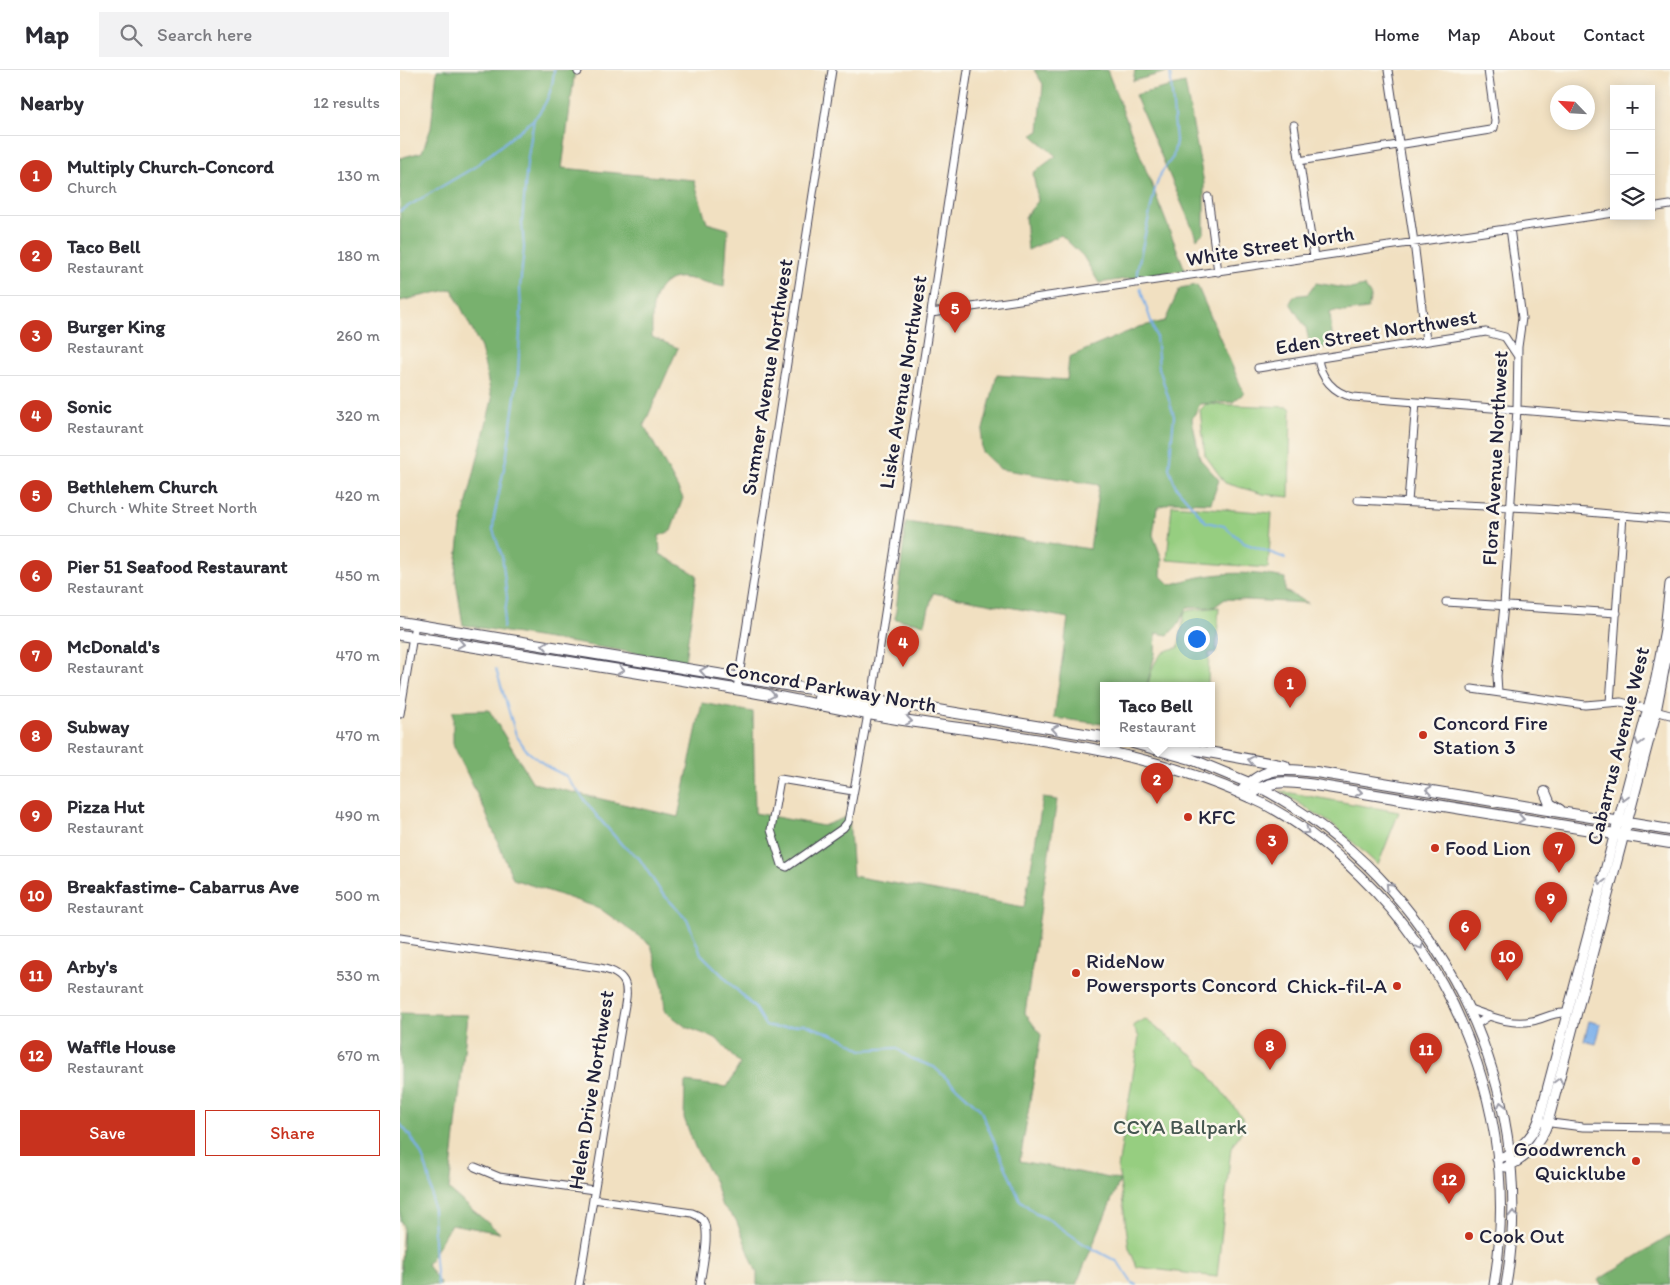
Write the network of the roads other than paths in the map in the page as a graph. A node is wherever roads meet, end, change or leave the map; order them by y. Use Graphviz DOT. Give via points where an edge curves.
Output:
graph roads {
  1 [pos="832,70"];
  2 [pos="968,70"];
  3 [pos="1388,70"];
  4 [pos="1488,70"];
  5 [pos="1294,125"];
  6 [pos="1400,144"];
  7 [pos="1299,161"];
  8 [pos="1208,198"];
  9 [pos="1670,205"];
  10 [pos="1655,207"];
  11 [pos="1610,214"];
  12 [pos="1510,228"];
  13 [pos="1414,242"];
  14 [pos="1314,257"];
  15 [pos="1218,272"];
  16 [pos="931,313"];
  17 [pos="1426,341"];
  18 [pos="1516,344"];
  19 [pos="1318,358"];
  20 [pos="1258,368"];
  21 [pos="1416,402"];
  22 [pos="1517,409"];
  23 [pos="1670,422"];
  24 [pos="1358,500"];
  25 [pos="1408,502"];
  26 [pos="1510,507"];
  27 [pos="1623,515"];
  28 [pos="1670,519"];
  29 [pos="1670,586"];
  30 [pos="1446,602"];
  31 [pos="1504,605"];
  32 [pos="1617,612"];
  33 [pos="400,622"];
  34 [pos="415,624"];
  35 [pos="400,635"];
  36 [pos="412,637"];
  37 [pos="1670,639"];
  38 [pos="739,677"];
  39 [pos="737,689"];
  40 [pos="1472,689"];
  41 [pos="1498,692"];
  42 [pos="872,698"];
  43 [pos="806,701"];
  44 [pos="1610,703"];
  45 [pos="1652,710"];
  46 [pos="400,714"];
  47 [pos="868,714"];
  48 [pos="969,714"];
  49 [pos="1670,715"];
  50 [pos="1030,724"];
  51 [pos="1100,736"];
  52 [pos="1028,738"];
  53 [pos="1148,747"];
  54 [pos="1181,747"];
  55 [pos="1316,772"];
  56 [pos="1249,782"];
  57 [pos="1411,787"];
  58 [pos="1259,788"];
  59 [pos="853,791"];
  60 [pos="1245,795"];
  61 [pos="1409,800"];
  62 [pos="1527,806"];
  63 [pos="1570,814"];
  64 [pos="1622,822"];
  65 [pos="1670,830"];
  66 [pos="1618,835"];
  67 [pos="1670,843"];
  68 [pos="1589,928"];
  69 [pos="400,938"];
  70 [pos="1579,1005"];
  71 [pos="1470,1009"];
  72 [pos="1566,1013"];
  73 [pos="1489,1016"];
  74 [pos="1477,1024"];
  75 [pos="1564,1063"];
  76 [pos="1543,1121"];
  77 [pos="1670,1128"];
  78 [pos="1509,1154"];
  79 [pos="1497,1159"];
  80 [pos="1510,1165"];
  81 [pos="475,1167"];
  82 [pos="1498,1168"];
  83 [pos="594,1190"];
  84 [pos="593,1199"];
  85 [pos="579,1285"];
  86 [pos="700,1285"];
  87 [pos="1494,1285"];
  88 [pos="1506,1285"];
  1 -- 38 [label="street, Sumner Avenue Northwest"];
  2 -- 16 [label="street, Liske Avenue Northwest"];
  3 -- 6 [label="street"];
  4 -- 6 [label="street" via="1494,128"];
  5 -- 7 [label="street"];
  6 -- 7 [label="street"];
  6 -- 13 [label="street"];
  7 -- 14 [label="street"];
  8 -- 15 [label="street"];
  9 -- 10 [label="street"];
  11 -- 12 [label="street, White Street North"];
  12 -- 13 [label="street, White Street North"];
  12 -- 18 [label="street, Flora Avenue Northwest" via="1522,318"];
  13 -- 14 [label="street, White Street North"];
  13 -- 17 [label="street"];
  14 -- 15 [label="street, White Street North"];
  15 -- 16 [label="street, White Street North"];
  16 -- 42 [label="street, Liske Avenue Northwest"];
  17 -- 18 [label="street, Eden Street Northwest" via="1486,332"];
  17 -- 19 [label="street, Eden Street Northwest"];
  18 -- 22 [label="street, Flora Avenue Northwest"];
  19 -- 20 [label="street, Eden Street Northwest"];
  19 -- 21 [label="street" via="1323,376 1344,395"];
  21 -- 22 [label="street"];
  21 -- 25 [label="street"];
  22 -- 23 [label="street"];
  22 -- 26 [label="street, Flora Avenue Northwest"];
  24 -- 25 [label="street"];
  25 -- 26 [label="street"];
  26 -- 27 [label="street"];
  26 -- 31 [label="street, Flora Avenue Northwest"];
  27 -- 28 [label="street"];
  27 -- 32 [label="street"];
  29 -- 45 [label="main road, Cabarrus Avenue West"];
  30 -- 31 [label="street"];
  31 -- 32 [label="street"];
  31 -- 41 [label="street, Flora Avenue Northwest"];
  32 -- 44 [label="street"];
  33 -- 34 [label="highway, Concord Parkway North"];
  34 -- 36 [label="street"];
  38 -- 34 [label="highway, Concord Parkway North, one-way"];
  35 -- 36 [label="highway, Concord Parkway North"];
  36 -- 39 [label="highway, Concord Parkway North, one-way"];
  36 -- 46 [label="street"];
  37 -- 45 [label="main road, Cabarrus Avenue West"];
  38 -- 39 [label="street, Sumner Avenue Northwest"];
  38 -- 42 [label="highway, Concord Parkway North"];
  39 -- 43 [label="highway, Concord Parkway North, one-way"];
  40 -- 41 [label="street"];
  41 -- 44 [label="street" via="1585,705"];
  42 -- 43 [label="highway" via="866,704 820,698"];
  42 -- 48 [label="highway, Concord Parkway North"];
  43 -- 47 [label="highway, Concord Parkway North"];
  44 -- 45 [label="street" via="1621,702"];
  45 -- 49 [label="street"];
  45 -- 64 [label="main road, Cabarrus Avenue West"];
  47 -- 48 [label="highway" via="873,709 884,709"];
  47 -- 52 [label="highway, Concord Parkway North, one-way"];
  47 -- 59 [label="street"];
  48 -- 50 [label="highway, Concord Parkway North"];
  51 -- 50 [label="highway, Concord Parkway North, one-way"];
  50 -- 52 [label="highway"];
  52 -- 60 [label="highway, Concord Parkway North" via="1152,761"];
  53 -- 56 [label="highway" via="1191,759"];
  55 -- 54 [label="highway, one-way"];
  55 -- 56 [label="highway" via="1282,769 1257,776"];
  55 -- 57 [label="highway"];
  56 -- 58 [label="highway"];
  56 -- 60 [label="highway"];
  57 -- 61 [label="highway"];
  62 -- 57 [label="highway, one-way"];
  58 -- 60 [label="highway"];
  58 -- 61 [label="highway, one-way" via="1267,784 1296,783"];
  71 -- 58 [label="main road, one-way" via="1423,928 1375,871 1310,818"];
  59 -- 59 [label="street" via="780,779 771,830 782,865 787,867 843,828 848,822"];
  60 -- 79 [label="main road, one-way" via="1291,821 1343,859 1406,926 1434,968 1465,1030 1486,1089"];
  61 -- 66 [label="highway, one-way"];
  62 -- 63 [label="highway"];
  62 -- 63 [label="highway" via="1538,803 1545,792 1555,808"];
  63 -- 64 [label="highway"];
  64 -- 65 [label="highway"];
  64 -- 66 [label="main road, Cabarrus Avenue West"];
  66 -- 67 [label="highway"];
  66 -- 68 [label="main road, Cabarrus Avenue West, one-way"];
  66 -- 70 [label="main road, Cabarrus Avenue West"];
  68 -- 70 [label="main road" via="1592,933 1576,996"];
  68 -- 72 [label="main road, Cabarrus Avenue West"];
  69 -- 83 [label="street, Helen Drive Northwest" via="600,968 621,976 626,988"];
  70 -- 75 [label="main road, Cabarrus Avenue West"];
  71 -- 73 [label="street"];
  71 -- 74 [label="main road"];
  72 -- 73 [label="street" via="1552,1013 1521,1023"];
  72 -- 75 [label="main road" via="1570,1017 1561,1056"];
  72 -- 76 [label="main road, Cabarrus Avenue West"];
  73 -- 74 [label="street"];
  78 -- 74 [label="main road, one-way" via="1492,1065"];
  76 -- 75 [label="main road, Cabarrus Avenue West, one-way"];
  76 -- 77 [label="street" via="1612,1128"];
  76 -- 78 [label="main road, Cabarrus Avenue West" via="1526,1141"];
  76 -- 80 [label="main road, Cabarrus Avenue West" via="1534,1148"];
  78 -- 79 [label="main road, Cabarrus Avenue West"];
  78 -- 80 [label="main road"];
  79 -- 82 [label="main road"];
  80 -- 82 [label="main road, Cabarrus Avenue West"];
  88 -- 80 [label="main road, one-way" via="1513,1225"];
  81 -- 83 [label="street" via="499,1177"];
  82 -- 87 [label="main road" via="1499,1239"];
  83 -- 84 [label="street, Helen Drive Northwest"];
  84 -- 85 [label="street, Helen Drive Northwest"];
  84 -- 86 [label="street" via="701,1217 705,1235"];
}
